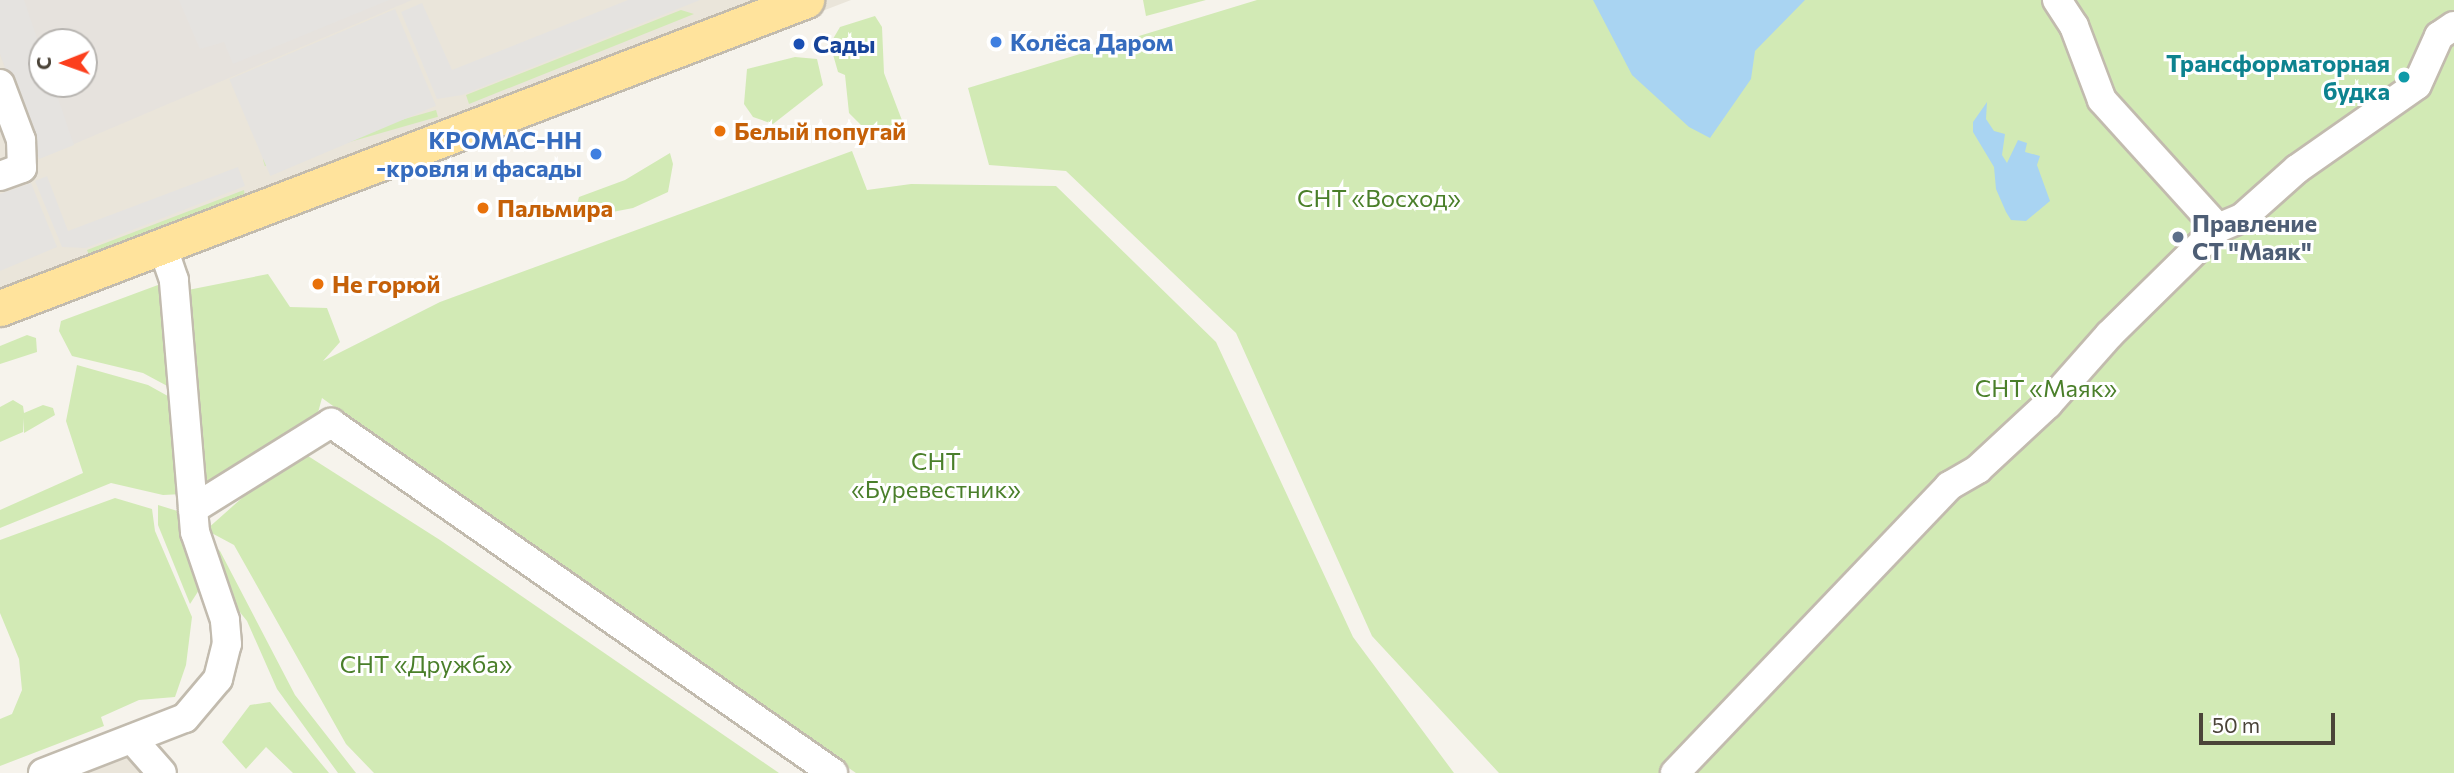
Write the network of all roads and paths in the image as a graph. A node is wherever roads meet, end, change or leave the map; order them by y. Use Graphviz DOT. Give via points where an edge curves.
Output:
graph roads {
  1 [pos="806,0"];
  2 [pos="2057,0"];
  3 [pos="2454,26"];
  4 [pos="0,84"];
  5 [pos="0,176"];
  6 [pos="2218,228"];
  7 [pos="163,248"];
  8 [pos="0,308"];
  9 [pos="193,509"];
  10 [pos="132,739"];
  11 [pos="43,773"];
  12 [pos="162,773"];
  13 [pos="833,773"];
  14 [pos="1675,773"];
  1 -- 7 [label="main road"];
  2 -- 6 [label="street" via="2074,26 2102,100"];
  3 -- 6 [label="street" via="2439,36 2417,85 2297,169 2242,218"];
  4 -- 5 [label="street" via="21,140 22,168"];
  6 -- 14 [label="street" via="2109,335 2048,404 1978,469 1941,494"];
  7 -- 8 [label="main road"];
  7 -- 9 [label="street" via="174,279"];
  9 -- 10 [label="street" via="195,532 225,620 227,644 218,679 185,718"];
  9 -- 13 [label="street" via="331,423"];
  10 -- 11 [label="street"];
  10 -- 12 [label="street"];
}
